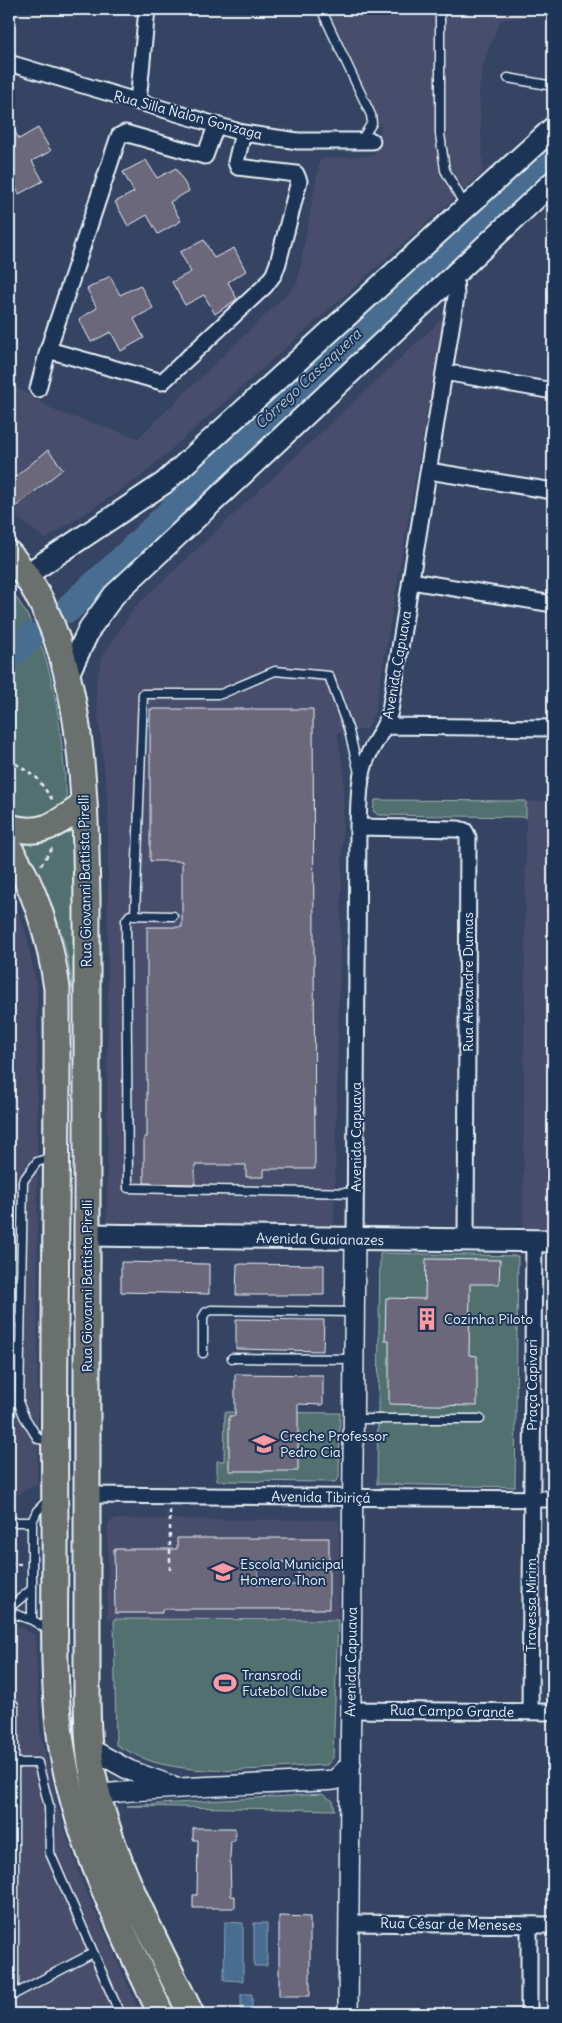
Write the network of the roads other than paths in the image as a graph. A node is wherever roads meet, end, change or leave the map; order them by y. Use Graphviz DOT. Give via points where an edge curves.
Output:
graph roads {
  1 [pos="147,9"];
  2 [pos="321,9"];
  3 [pos="440,9"];
  4 [pos="9,63"];
  5 [pos="508,78"];
  6 [pos="553,86"];
  7 [pos="138,102"];
  8 [pos="216,126"];
  9 [pos="553,128"];
  10 [pos="243,133"];
  11 [pos="372,141"];
  12 [pos="553,182"];
  13 [pos="467,208"];
  14 [pos="455,272"];
  15 [pos="48,350"];
  16 [pos="444,372"];
  17 [pos="38,389"];
  18 [pos="553,391"];
  19 [pos="429,471"];
  20 [pos="553,491"];
  21 [pos="9,554"];
  22 [pos="26,575"];
  23 [pos="411,581"];
  24 [pos="553,604"];
  25 [pos="67,676"];
  26 [pos="387,726"];
  27 [pos="553,728"];
  28 [pos="361,780"];
  29 [pos="84,805"];
  30 [pos="9,827"];
  31 [pos="358,827"];
  32 [pos="9,848"];
  33 [pos="135,916"];
  34 [pos="173,916"];
  35 [pos="56,1156"];
  36 [pos="356,1193"];
  37 [pos="86,1235"];
  38 [pos="355,1240"];
  39 [pos="466,1240"];
  40 [pos="543,1241"];
  41 [pos="354,1312"];
  42 [pos="203,1353"];
  43 [pos="232,1358"];
  44 [pos="354,1359"];
  45 [pos="354,1419"];
  46 [pos="480,1419"];
  47 [pos="54,1442"];
  48 [pos="55,1494"];
  49 [pos="88,1495"];
  50 [pos="353,1497"];
  51 [pos="532,1499"];
  52 [pos="553,1499"];
  53 [pos="9,1522"];
  54 [pos="32,1522"];
  55 [pos="32,1589"];
  56 [pos="9,1608"];
  57 [pos="9,1612"];
  58 [pos="32,1620"];
  59 [pos="56,1634"];
  60 [pos="9,1700"];
  61 [pos="351,1710"];
  62 [pos="530,1712"];
  63 [pos="553,1712"];
  64 [pos="90,1748"];
  65 [pos="14,1763"];
  66 [pos="351,1764"];
  67 [pos="335,1780"];
  68 [pos="176,1787"];
  69 [pos="99,1794"];
  70 [pos="350,1797"];
  71 [pos="76,1812"];
  72 [pos="349,1923"];
  73 [pos="529,1925"];
  74 [pos="553,1925"];
  75 [pos="94,1953"];
  76 [pos="11,1996"];
  77 [pos="120,2014"];
  78 [pos="161,2014"];
  79 [pos="191,2014"];
  80 [pos="348,2014"];
  81 [pos="529,2014"];
  1 -- 7 [label="street"];
  2 -- 11 [label="lane" via="371,115 372,123 365,134"];
  3 -- 13 [label="lane" via="440,134 445,170"];
  4 -- 7 [label="street, Rua Silla Nalon Gonzaga"];
  5 -- 6 [label="lane"];
  7 -- 8 [label="street, Rua Silla Nalon Gonzaga"];
  8 -- 10 [label="street, Rua Silla Nalon Gonzaga"];
  8 -- 15 [label="street" via="205,156 125,133 119,136"];
  9 -- 13 [label="main road"];
  10 -- 11 [label="street, Rua Silla Nalon Gonzaga" via="298,141"];
  10 -- 15 [label="street" via="236,162 238,167 296,174 299,181 278,263 265,286 162,382"];
  12 -- 14 [label="main road"];
  13 -- 22 [label="main road" via="164,483"];
  14 -- 16 [label="street, Avenida Capuava" via="456,297"];
  14 -- 25 [label="main road" via="114,595 90,628"];
  15 -- 17 [label="street"];
  16 -- 18 [label="street"];
  16 -- 19 [label="street, Avenida Capuava"];
  19 -- 20 [label="street"];
  19 -- 23 [label="street, Avenida Capuava"];
  21 -- 22 [label="highway, Rua Giovanni Battista Pirelli"];
  22 -- 25 [label="highway, Rua Giovanni Battista Pirelli" via="53,628"];
  23 -- 24 [label="street"];
  23 -- 26 [label="street, Avenida Capuava"];
  25 -- 29 [label="highway, Rua Giovanni Battista Pirelli" via="79,747"];
  26 -- 27 [label="street"];
  26 -- 28 [label="street, Avenida Capuava" via="365,761"];
  28 -- 31 [label="street, Avenida Capuava"];
  28 -- 33 [label="lane" via="330,676 275,671 221,694 142,694"];
  29 -- 30 [label="highway" via="45,829 32,832"];
  29 -- 37 [label="highway, Rua Giovanni Battista Pirelli" via="87,900"];
  31 -- 36 [label="street, Avenida Capuava"];
  31 -- 39 [label="street, Rua Alexandre Dumas" via="458,829 465,831 468,837"];
  32 -- 35 [label="highway" via="38,904 57,988"];
  33 -- 34 [label="lane"];
  33 -- 36 [label="lane" via="126,920 128,1188"];
  35 -- 47 [label="highway"];
  35 -- 47 [label="lane" via="37,1162 24,1181 20,1404 38,1439"];
  36 -- 38 [label="street, Avenida Capuava"];
  37 -- 38 [label="main road, Avenida Guaianazes"];
  37 -- 49 [label="highway, Rua Giovanni Battista Pirelli"];
  38 -- 39 [label="main road, Avenida Guaianazes"];
  38 -- 41 [label="street, Avenida Capuava"];
  39 -- 40 [label="main road, Avenida Guaianazes"];
  40 -- 51 [label="street, Praça Capivari"];
  41 -- 42 [label="lane" via="211,1310 204,1318"];
  41 -- 44 [label="street, Avenida Capuava"];
  43 -- 44 [label="lane"];
  44 -- 45 [label="street, Avenida Capuava"];
  45 -- 46 [label="lane"];
  45 -- 50 [label="street, Avenida Capuava"];
  47 -- 48 [label="highway"];
  48 -- 54 [label="lane" via="37,1511"];
  48 -- 59 [label="highway"];
  49 -- 50 [label="street, Avenida Tibiriçá"];
  49 -- 64 [label="highway, Rua Giovanni Battista Pirelli" via="87,1687"];
  50 -- 51 [label="street, Avenida Tibiriçá"];
  50 -- 61 [label="street, Avenida Capuava"];
  51 -- 52 [label="street, Avenida Tibiriçá"];
  51 -- 62 [label="street, Travessa Mirim"];
  53 -- 54 [label="lane"];
  54 -- 55 [label="lane"];
  55 -- 56 [label="lane"];
  55 -- 58 [label="lane"];
  57 -- 58 [label="lane"];
  58 -- 59 [label="lane"];
  59 -- 71 [label="highway" via="63,1758"];
  60 -- 65 [label="lane" via="14,1705"];
  61 -- 62 [label="street, Rua Campo Grande"];
  61 -- 66 [label="street, Avenida Capuava"];
  62 -- 63 [label="street, Rua Campo Grande"];
  64 -- 68 [label="street" via="129,1770"];
  64 -- 69 [label="highway, Rua Giovanni Battista Pirelli"];
  65 -- 75 [label="lane" via="38,1763 49,1806 50,1853"];
  65 -- 76 [label="lane"];
  66 -- 67 [label="street"];
  66 -- 70 [label="street, Avenida Capuava"];
  67 -- 68 [label="street"];
  67 -- 70 [label="street"];
  68 -- 69 [label="street"];
  69 -- 71 [label="highway"];
  69 -- 79 [label="highway, Rua Giovanni Battista Pirelli" via="123,1870"];
  70 -- 72 [label="street, Avenida Capuava"];
  71 -- 78 [label="highway" via="108,1900"];
  72 -- 73 [label="street, Rua César de Meneses"];
  72 -- 80 [label="street, Avenida Capuava"];
  73 -- 74 [label="street, Rua César de Meneses"];
  73 -- 81 [label="street"];
  75 -- 76 [label="lane"];
  75 -- 77 [label="lane"];
}
